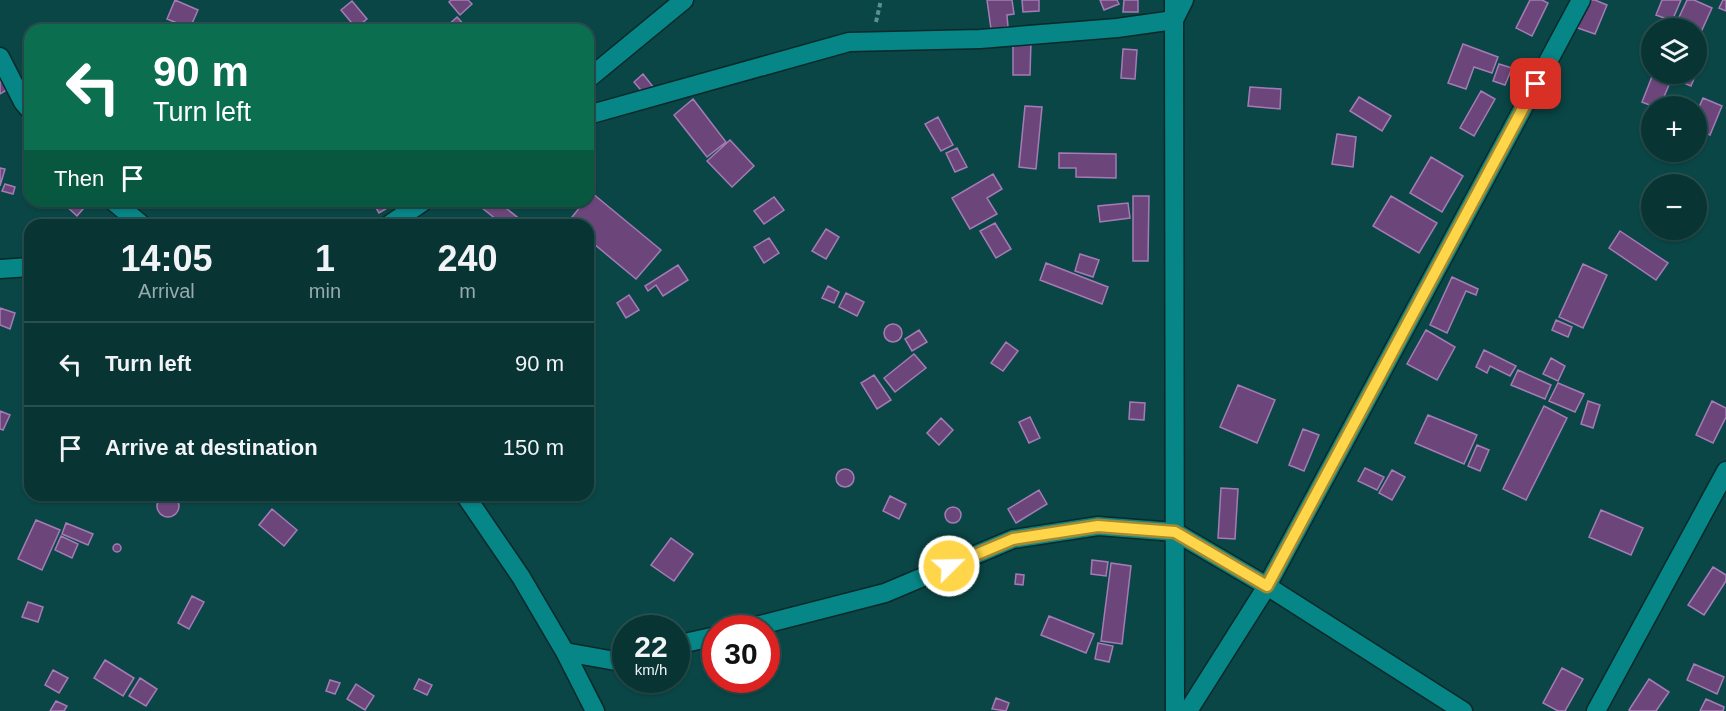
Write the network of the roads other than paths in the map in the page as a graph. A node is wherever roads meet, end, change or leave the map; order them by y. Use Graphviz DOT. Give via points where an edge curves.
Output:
graph roads {
  1 [pos="684,0"];
  2 [pos="1174,0"];
  3 [pos="1184,0"];
  4 [pos="1581,0"];
  5 [pos="1174,20"];
  6 [pos="0,57"];
  7 [pos="594,74"];
  8 [pos="24,103"];
  9 [pos="594,113"];
  10 [pos="120,207"];
  11 [pos="415,207"];
  12 [pos="135,219"];
  13 [pos="398,219"];
  14 [pos="24,267"];
  15 [pos="0,269"];
  16 [pos="1726,471"];
  17 [pos="469,501"];
  18 [pos="1175,532"];
  19 [pos="1267,586"];
  20 [pos="780,620"];
  21 [pos="565,652"];
  22 [pos="612,660"];
  23 [pos="595,711"];
  24 [pos="1175,711"];
  25 [pos="1188,711"];
  26 [pos="1463,711"];
  27 [pos="1596,711"];
  1 -- 7 [label="street"];
  2 -- 5 [label="street"];
  3 -- 5 [label="street"];
  4 -- 19 [label="street"];
  5 -- 9 [label="street" via="980,39 849,42"];
  5 -- 18 [label="street"];
  6 -- 8 [label="street"];
  10 -- 12 [label="street"];
  11 -- 13 [label="street"];
  14 -- 15 [label="street"];
  16 -- 27 [label="street"];
  17 -- 21 [label="street" via="521,577"];
  18 -- 19 [label="street"];
  18 -- 20 [label="street" via="1098,526 1013,539 885,593"];
  18 -- 24 [label="street"];
  19 -- 25 [label="street"];
  19 -- 26 [label="street"];
  21 -- 22 [label="street"];
  21 -- 23 [label="street"];
}
